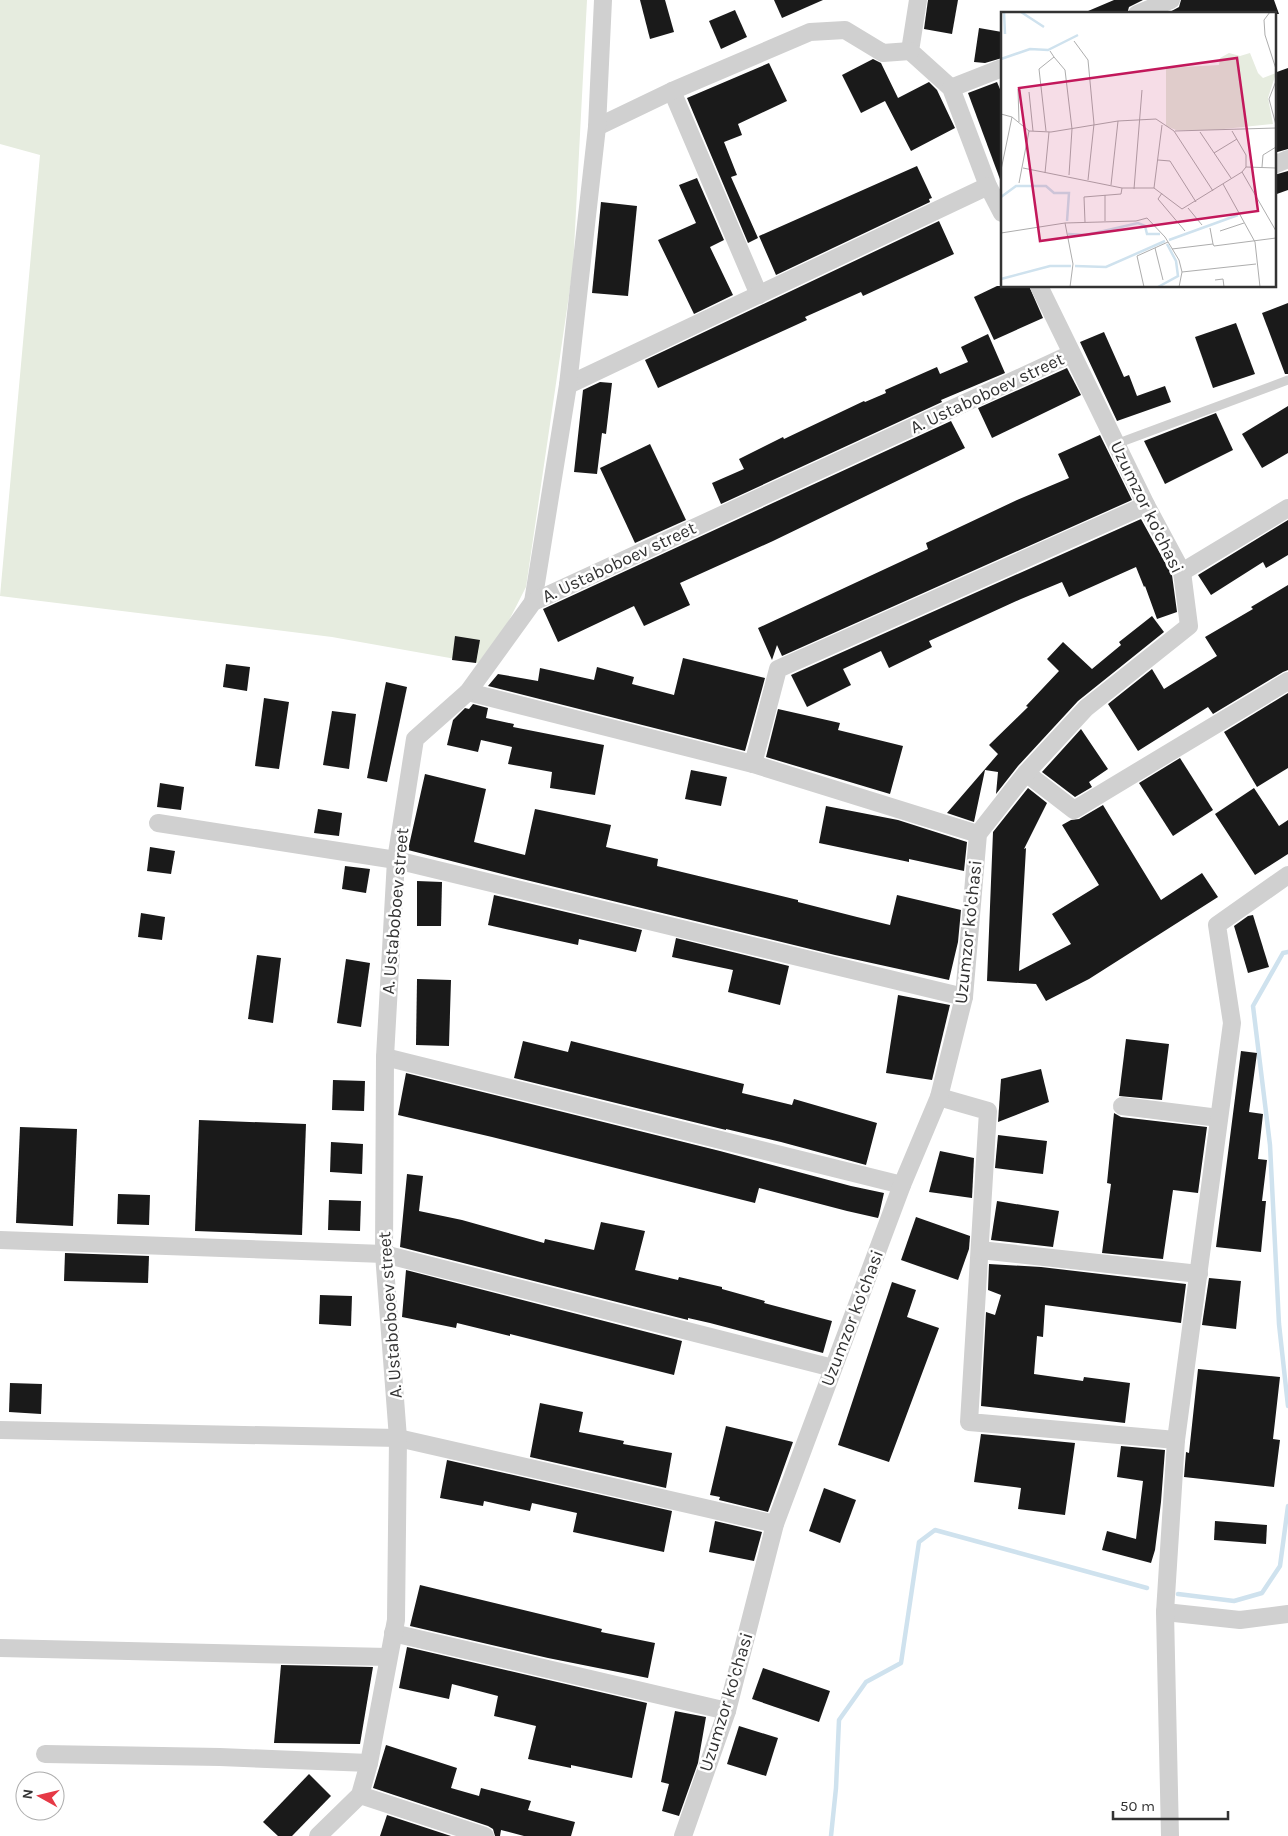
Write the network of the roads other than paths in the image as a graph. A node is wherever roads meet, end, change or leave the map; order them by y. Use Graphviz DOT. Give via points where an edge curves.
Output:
graph roads {
  1 [pos="603,0"];
  2 [pos="918,0"];
  3 [pos="1171,0"];
  4 [pos="1142,12"];
  5 [pos="910,51"];
  6 [pos="1001,68"];
  7 [pos="951,88"];
  8 [pos="672,91"];
  9 [pos="597,127"];
  10 [pos="1288,160"];
  11 [pos="1276,164"];
  12 [pos="988,186"];
  13 [pos="1001,211"];
  14 [pos="1040,288"];
  15 [pos="759,295"];
  16 [pos="1071,354"];
  17 [pos="1288,380"];
  18 [pos="568,385"];
  19 [pos="1116,444"];
  20 [pos="1146,505"];
  21 [pos="1288,508"];
  22 [pos="1182,572"];
  23 [pos="533,602"];
  24 [pos="1288,681"];
  25 [pos="468,692"];
  26 [pos="752,764"];
  27 [pos="1026,773"];
  28 [pos="158,823"];
  29 [pos="978,834"];
  30 [pos="396,860"];
  31 [pos="1288,875"];
  32 [pos="964,997"];
  33 [pos="385,1057"];
  34 [pos="939,1097"];
  35 [pos="1122,1106"];
  36 [pos="1220,1118"];
  37 [pos="902,1185"];
  38 [pos="0,1240"];
  39 [pos="980,1250"];
  40 [pos="384,1254"];
  41 [pos="1199,1274"];
  42 [pos="833,1368"];
  43 [pos="0,1430"];
  44 [pos="398,1438"];
  45 [pos="1176,1440"];
  46 [pos="775,1524"];
  47 [pos="1165,1612"];
  48 [pos="1288,1614"];
  49 [pos="393,1633"];
  50 [pos="0,1648"];
  51 [pos="388,1656"];
  52 [pos="727,1711"];
  53 [pos="45,1754"];
  54 [pos="369,1763"];
  55 [pos="360,1795"];
  56 [pos="318,1836"];
  57 [pos="485,1836"];
  58 [pos="683,1836"];
  59 [pos="1170,1836"];
  1 -- 9 [label="street"];
  2 -- 5 [label="street"];
  3 -- 4 [label="street"];
  5 -- 7 [label="street"];
  5 -- 8 [label="street" via="883,53 845,30 810,32"];
  6 -- 7 [label="street"];
  7 -- 12 [label="street"];
  8 -- 9 [label="street"];
  8 -- 15 [label="street"];
  9 -- 18 [label="street"];
  10 -- 11 [label="street"];
  12 -- 13 [label="street"];
  12 -- 15 [label="street"];
  14 -- 16 [label="street, Uzumzor ko'chasi"];
  15 -- 18 [label="street"];
  16 -- 19 [label="street, Uzumzor ko'chasi"];
  16 -- 23 [label="street, A. Ustaboboev street"];
  17 -- 19 [label="lane"];
  18 -- 23 [label="street"];
  19 -- 20 [label="street, Uzumzor ko'chasi"];
  20 -- 22 [label="street, Uzumzor ko'chasi"];
  20 -- 26 [label="street" via="778,669"];
  21 -- 22 [label="street"];
  22 -- 27 [label="street, Uzumzor ko'chasi" via="1189,626 1086,708"];
  23 -- 25 [label="street, A. Ustaboboev street"];
  24 -- 27 [label="street" via="1074,810"];
  25 -- 26 [label="street"];
  25 -- 30 [label="street, A. Ustaboboev street" via="414,739"];
  26 -- 29 [label="street"];
  27 -- 29 [label="street, Uzumzor ko'chasi"];
  28 -- 30 [label="street"];
  29 -- 32 [label="street, Uzumzor ko'chasi"];
  30 -- 32 [label="street"];
  30 -- 33 [label="street, A. Ustaboboev street"];
  31 -- 36 [label="street" via="1217,925 1232,1022"];
  32 -- 34 [label="street, Uzumzor ko'chasi"];
  33 -- 37 [label="street"];
  33 -- 40 [label="street, A. Ustaboboev street"];
  34 -- 37 [label="street, Uzumzor ko'chasi"];
  34 -- 39 [label="street" via="988,1111"];
  35 -- 36 [label="street"];
  36 -- 41 [label="street"];
  37 -- 42 [label="street, Uzumzor ko'chasi"];
  38 -- 40 [label="street"];
  39 -- 41 [label="street"];
  39 -- 45 [label="street" via="969,1422"];
  40 -- 42 [label="street"];
  40 -- 44 [label="street, A. Ustaboboev street"];
  41 -- 45 [label="street"];
  42 -- 46 [label="street, Uzumzor ko'chasi"];
  43 -- 44 [label="street"];
  44 -- 46 [label="street"];
  44 -- 49 [label="street, A. Ustaboboev street" via="396,1620"];
  45 -- 47 [label="street"];
  46 -- 52 [label="street, Uzumzor ko'chasi"];
  47 -- 48 [label="street" via="1240,1620"];
  47 -- 59 [label="street"];
  49 -- 51 [label="street, A. Ustaboboev street"];
  49 -- 52 [label="street"];
  50 -- 51 [label="street"];
  51 -- 54 [label="street, A. Ustaboboev street"];
  52 -- 58 [label="street, Uzumzor ko'chasi"];
  53 -- 54 [label="street"];
  54 -- 55 [label="street, A. Ustaboboev street"];
  55 -- 56 [label="street, A. Ustaboboev street"];
  55 -- 57 [label="street"];
}
